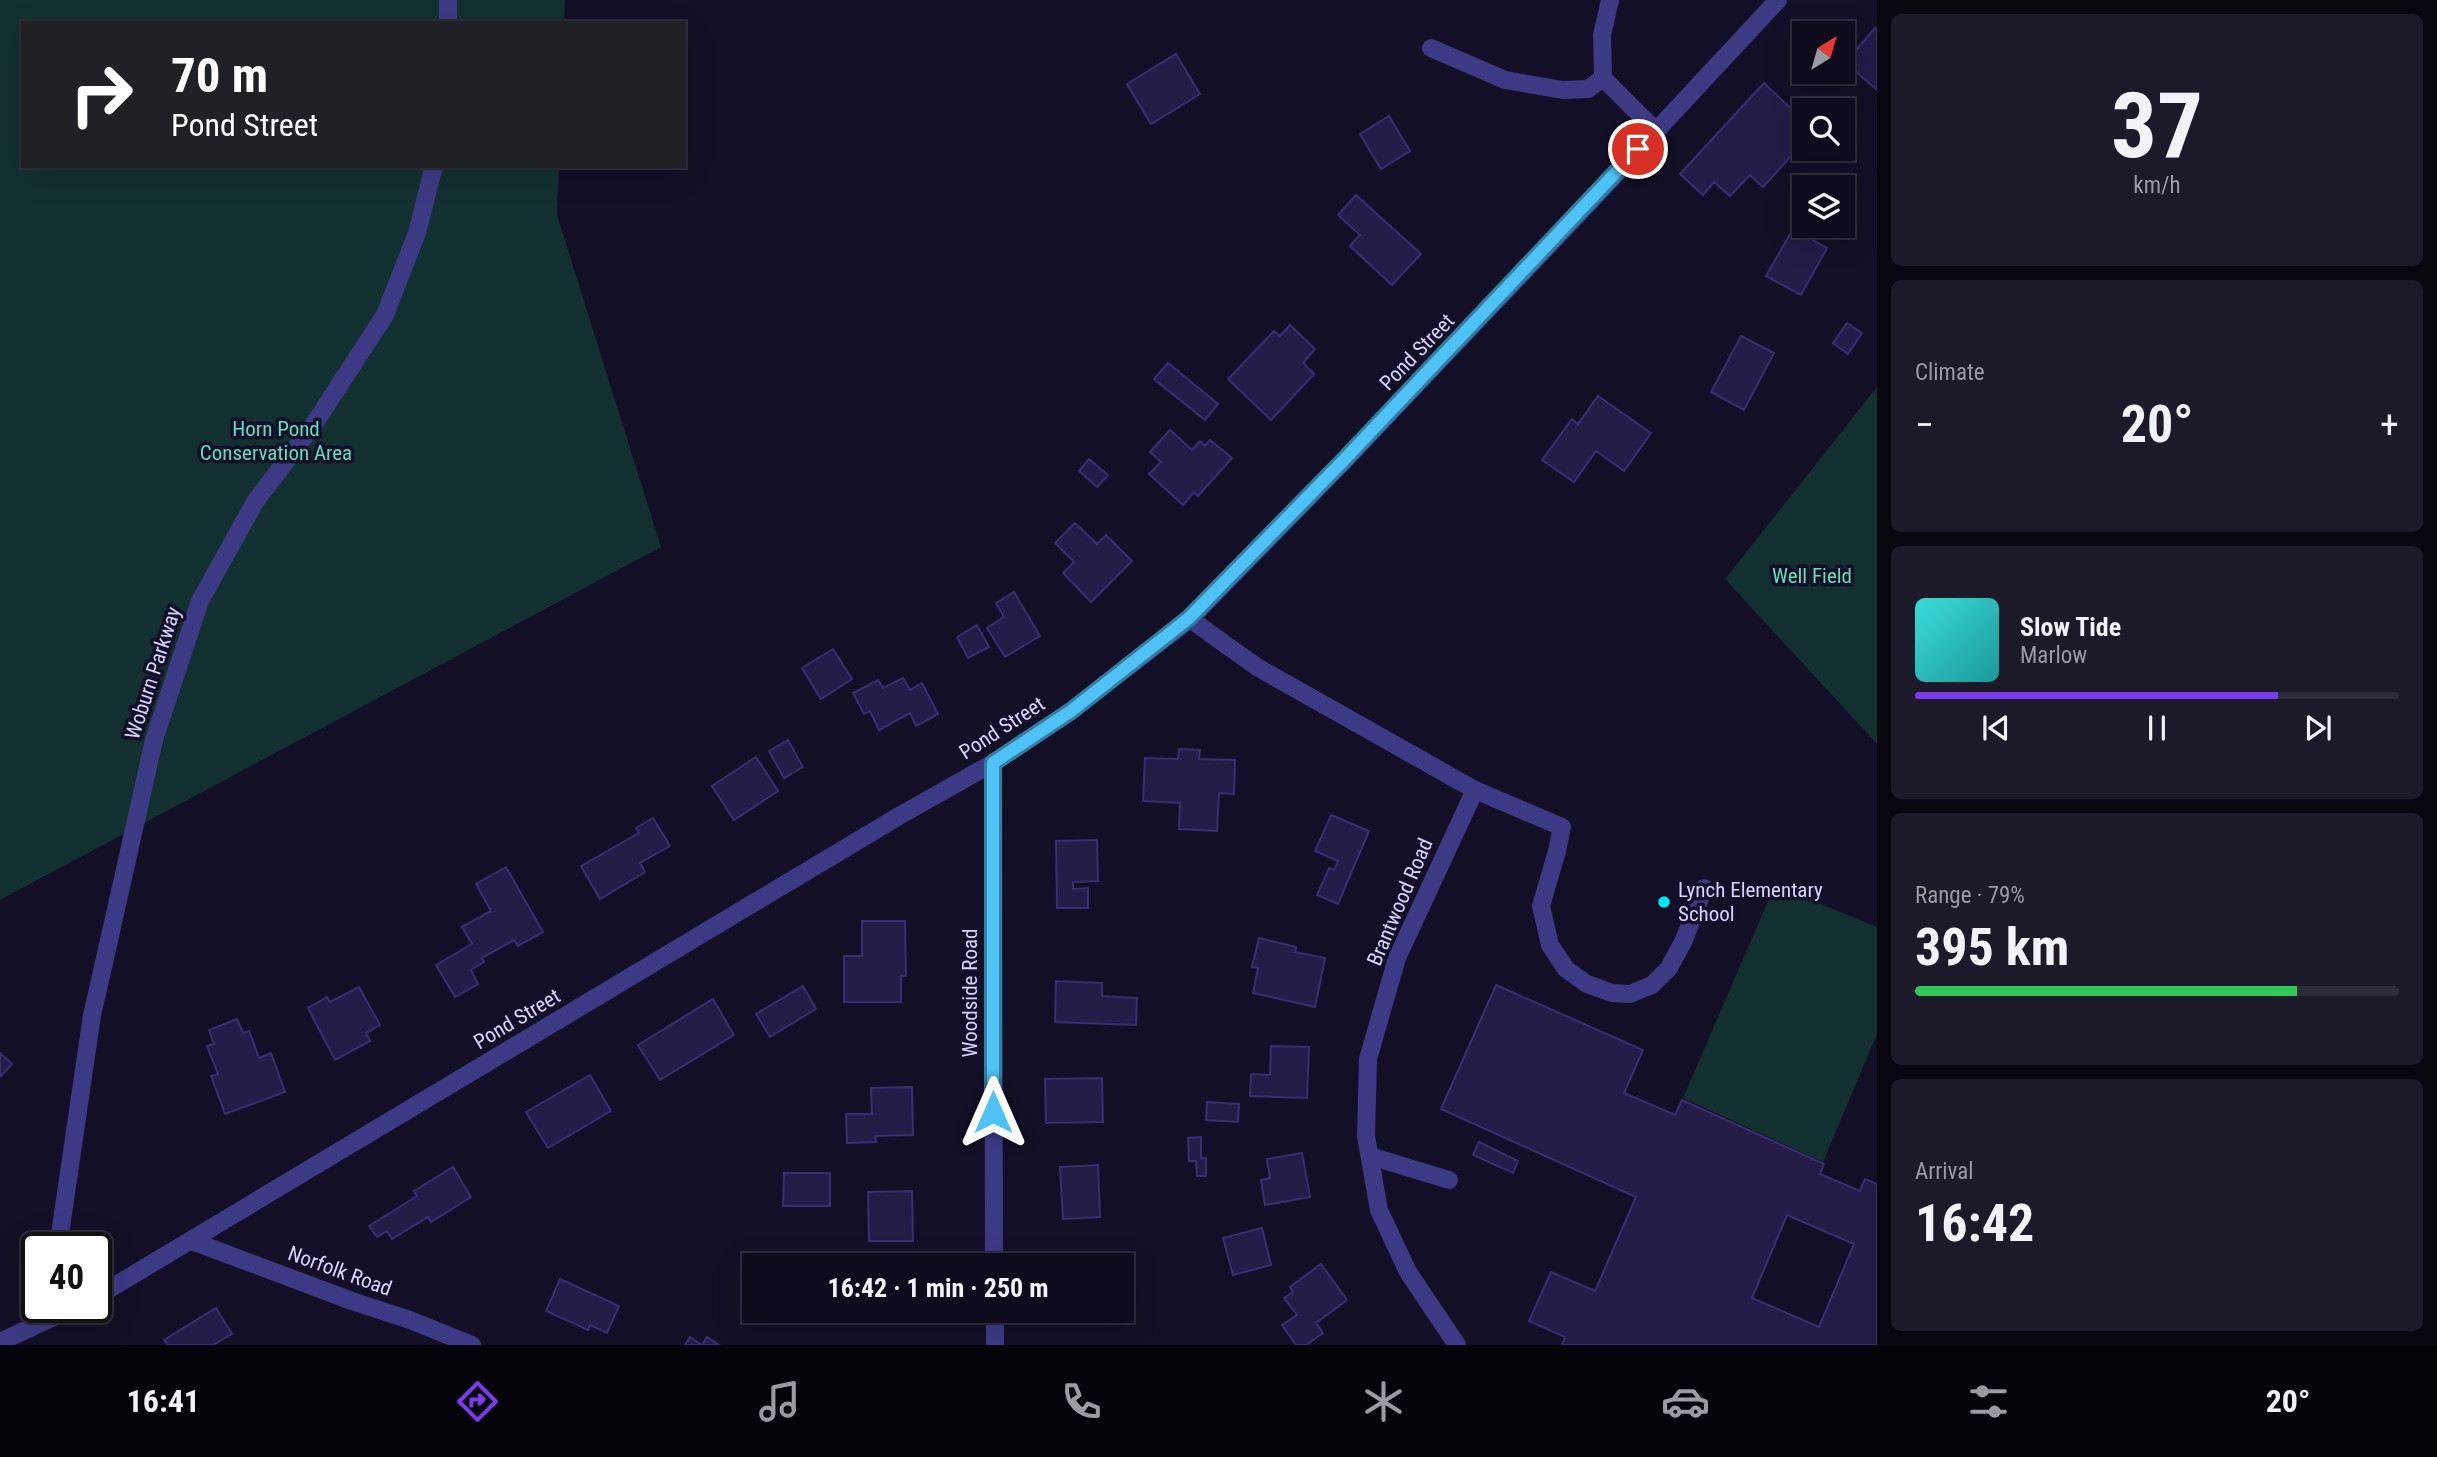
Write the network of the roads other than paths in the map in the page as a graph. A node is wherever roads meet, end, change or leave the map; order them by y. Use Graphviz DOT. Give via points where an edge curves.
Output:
graph roads {
  1 [pos="448,0"];
  2 [pos="1610,0"];
  3 [pos="1777,0"];
  4 [pos="448,21"];
  5 [pos="1431,48"];
  6 [pos="1603,78"];
  7 [pos="1655,130"];
  8 [pos="433,168"];
  9 [pos="1189,618"];
  10 [pos="993,763"];
  11 [pos="1475,790"];
  12 [pos="1704,888"];
  13 [pos="1370,1156"];
  14 [pos="1449,1180"];
  15 [pos="60,1232"];
  16 [pos="192,1241"];
  17 [pos="995,1253"];
  18 [pos="112,1288"];
  19 [pos="43,1323"];
  20 [pos="995,1323"];
  21 [pos="5,1342"];
  22 [pos="471,1345"];
  23 [pos="995,1345"];
  24 [pos="1457,1345"];
  1 -- 4 [label="street"];
  2 -- 6 [label="street" via="1602,35"];
  3 -- 7 [label="street, Pond Street"];
  5 -- 6 [label="street" via="1506,80 1540,86 1588,89"];
  6 -- 7 [label="street"];
  7 -- 9 [label="street, Pond Street"];
  8 -- 15 [label="street, Woburn Parkway" via="417,233 384,315 314,425 255,502 200,601 154,740 92,1015"];
  9 -- 10 [label="street, Pond Street" via="1071,711"];
  9 -- 11 [label="street" via="1257,667"];
  10 -- 16 [label="street, Pond Street"];
  10 -- 17 [label="street, Woodside Road"];
  11 -- 12 [label="street" via="1562,827 1541,906 1550,945 1566,969 1587,984 1630,994 1652,985 1669,968"];
  11 -- 13 [label="street, Brantwood Road" via="1397,958 1368,1059 1366,1136"];
  13 -- 14 [label="street"];
  13 -- 24 [label="street, Brantwood Road" via="1379,1210 1408,1272"];
  16 -- 18 [label="street, Pond Street"];
  16 -- 22 [label="street, Norfolk Road"];
  19 -- 21 [label="street"];
  20 -- 23 [label="street"];
}
